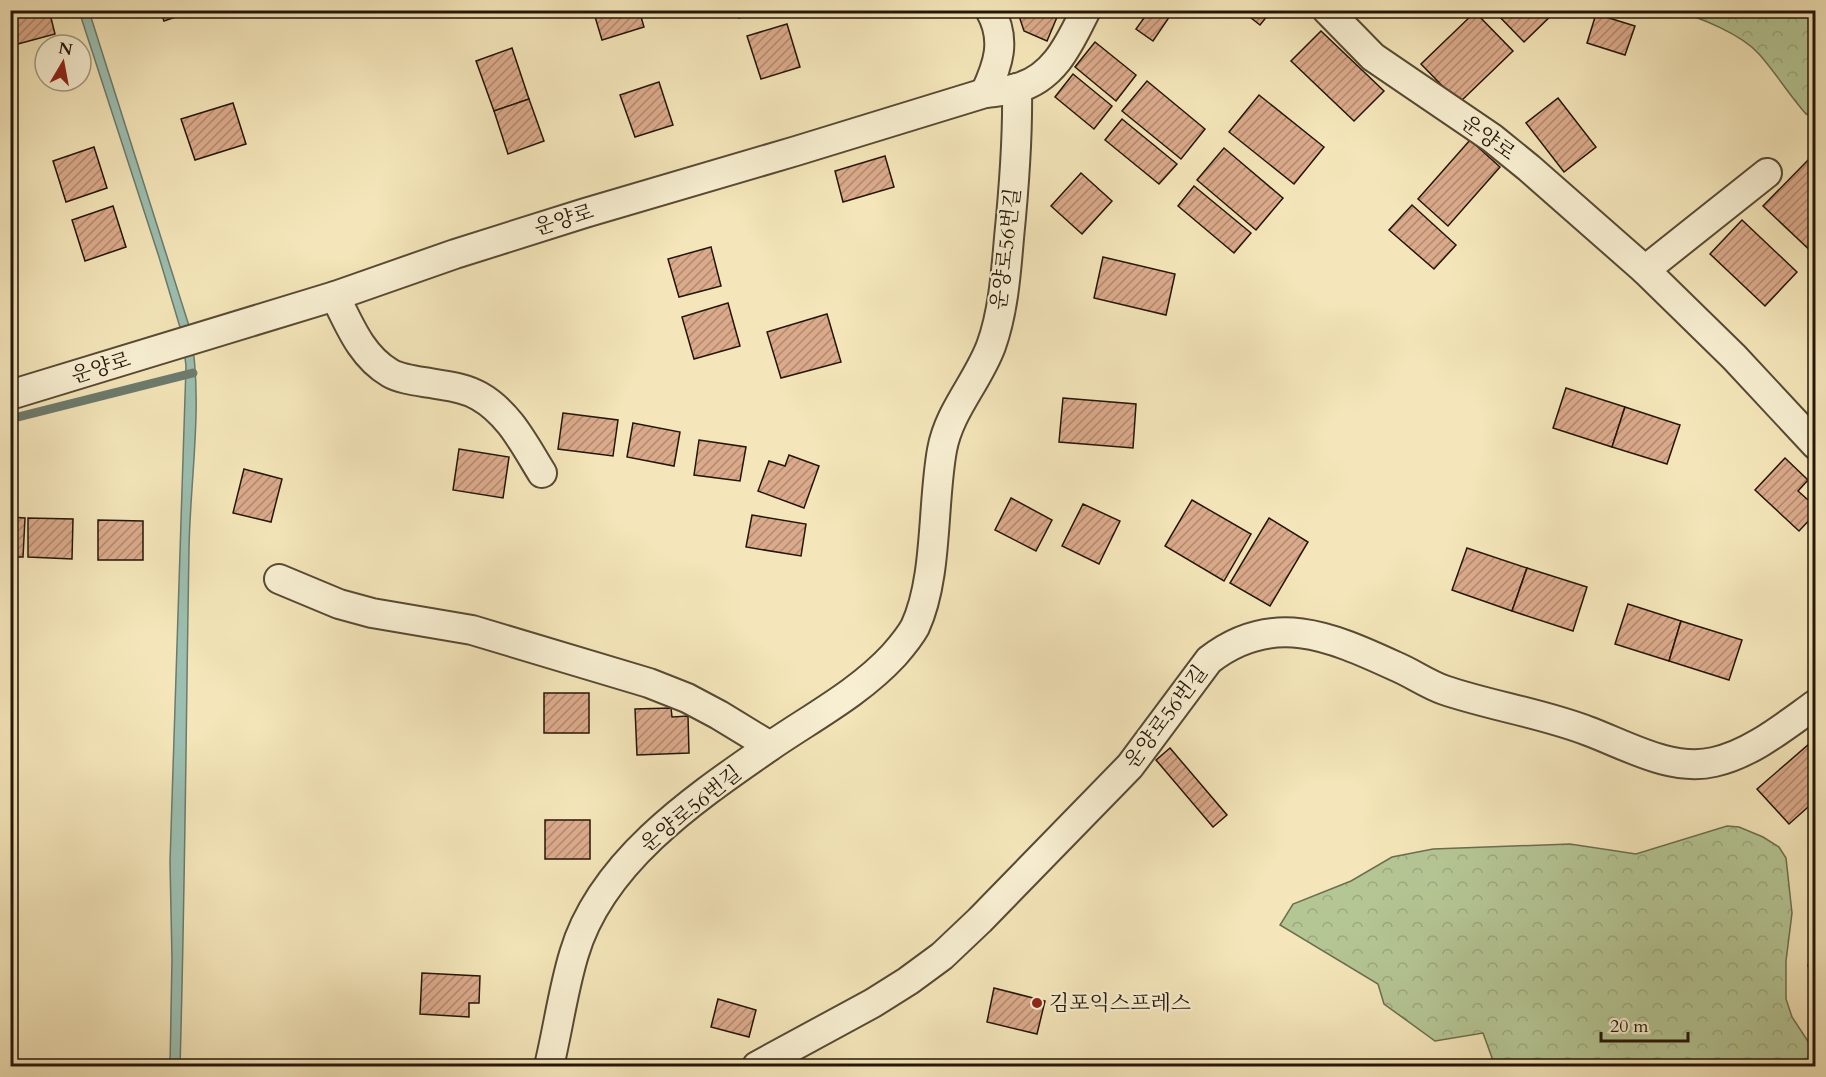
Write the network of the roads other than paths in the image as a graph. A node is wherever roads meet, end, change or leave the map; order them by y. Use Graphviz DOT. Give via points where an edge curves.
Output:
graph roads {
  1 [pos="990,10"];
  2 [pos="1086,10"];
  3 [pos="1328,10"];
  4 [pos="1017,88"];
  5 [pos="985,93"];
  6 [pos="1767,173"];
  7 [pos="1645,270"];
  8 [pos="335,296"];
  9 [pos="10,395"];
  10 [pos="1815,445"];
  11 [pos="542,473"];
  12 [pos="279,579"];
  13 [pos="1815,704"];
  14 [pos="770,746"];
  15 [pos="549,1066"];
  16 [pos="757,1066"];
  1 -- 5 [label="street" via="1000,41 997,66"];
  2 -- 4 [label="street, 운양로" via="1052,68 1036,81"];
  3 -- 7 [label="street, 운양로" via="1373,57 1492,138"];
  4 -- 5 [label="street, 운양로"];
  4 -- 14 [label="street, 운양로56번길" via="1018,142 1000,312 992,345 979,374 948,424 922,608 913,630 863,683"];
  5 -- 8 [label="street, 운양로" via="585,213"];
  6 -- 7 [label="street"];
  7 -- 10 [label="street, 운양로" via="1734,357"];
  8 -- 9 [label="street, 운양로"];
  8 -- 11 [label="street" via="360,346 376,363 392,374 458,387 478,395 513,426"];
  12 -- 14 [label="street" via="372,614 472,630 649,683 687,698"];
  13 -- 16 [label="street, 운양로56번길" via="1747,749 1712,762 1693,764 1652,755 1586,730 1438,688 1396,666 1314,636 1266,633 1243,640 1209,660 1130,766 942,956 873,1003"];
  14 -- 15 [label="street, 운양로56번길" via="685,808 635,854 607,887 574,951"];
}
